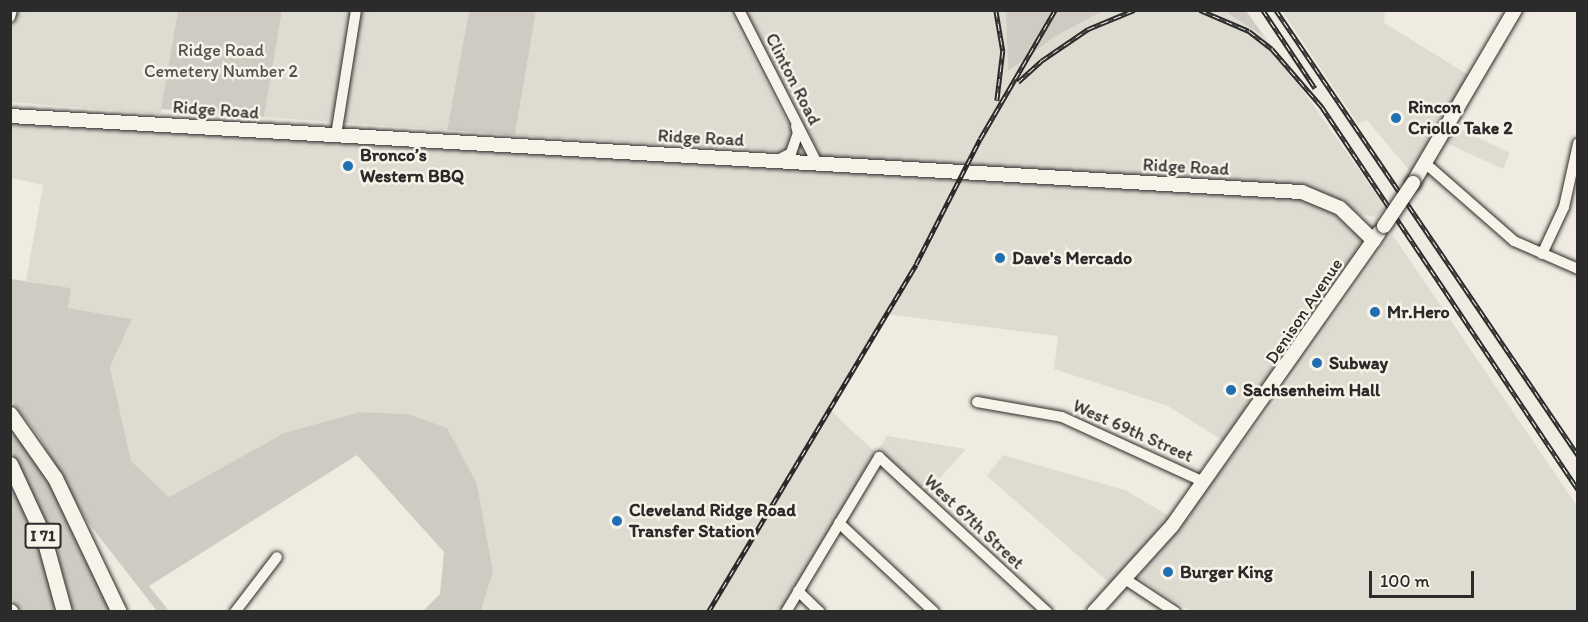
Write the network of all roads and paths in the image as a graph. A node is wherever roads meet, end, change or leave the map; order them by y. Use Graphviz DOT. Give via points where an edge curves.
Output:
graph roads {
  1 [pos="12,10"];
  2 [pos="356,10"];
  3 [pos="739,10"];
  4 [pos="1515,10"];
  5 [pos="10,17"];
  6 [pos="10,116"];
  7 [pos="794,117"];
  8 [pos="336,135"];
  9 [pos="1578,144"];
  10 [pos="778,160"];
  11 [pos="817,163"];
  12 [pos="1425,163"];
  13 [pos="1374,240"];
  14 [pos="1542,254"];
  15 [pos="1578,269"];
  16 [pos="977,402"];
  17 [pos="10,414"];
  18 [pos="10,464"];
  19 [pos="1204,482"];
  20 [pos="839,523"];
  21 [pos="277,557"];
  22 [pos="1125,579"];
  23 [pos="798,591"];
  24 [pos="64,612"];
  25 [pos="119,612"];
  26 [pos="235,612"];
  27 [pos="786,612"];
  28 [pos="819,612"];
  29 [pos="934,612"];
  30 [pos="1047,612"];
  31 [pos="1094,612"];
  32 [pos="1175,612"];
  1 -- 5 [label="street"];
  2 -- 8 [label="street"];
  3 -- 7 [label="street, Clinton Road"];
  4 -- 12 [label="main road, Denison Avenue"];
  6 -- 8 [label="main road, Ridge Road"];
  7 -- 10 [label="street" via="796,143 787,156"];
  7 -- 11 [label="street, Clinton Road"];
  8 -- 10 [label="main road, Ridge Road"];
  9 -- 14 [label="street" via="1564,207"];
  10 -- 11 [label="main road, Ridge Road"];
  11 -- 13 [label="main road, Ridge Road" via="1302,192 1340,208"];
  12 -- 13 [label="main road, Denison Avenue, bridge"];
  12 -- 14 [label="street" via="1514,241"];
  13 -- 19 [label="main road, Denison Avenue"];
  14 -- 15 [label="street"];
  16 -- 19 [label="street, West 69th Street" via="1062,417"];
  17 -- 25 [label="highway" via="59,486"];
  18 -- 24 [label="highway, I 71" via="43,535"];
  19 -- 22 [label="main road, Denison Avenue" via="1168,532"];
  20 -- 23 [label="street"];
  20 -- 29 [label="street"];
  20 -- 30 [label="street, West 67th Street" via="879,457"];
  21 -- 26 [label="street"];
  22 -- 31 [label="main road, Denison Avenue"];
  22 -- 32 [label="street"];
  23 -- 27 [label="street"];
  23 -- 28 [label="street"];
}
